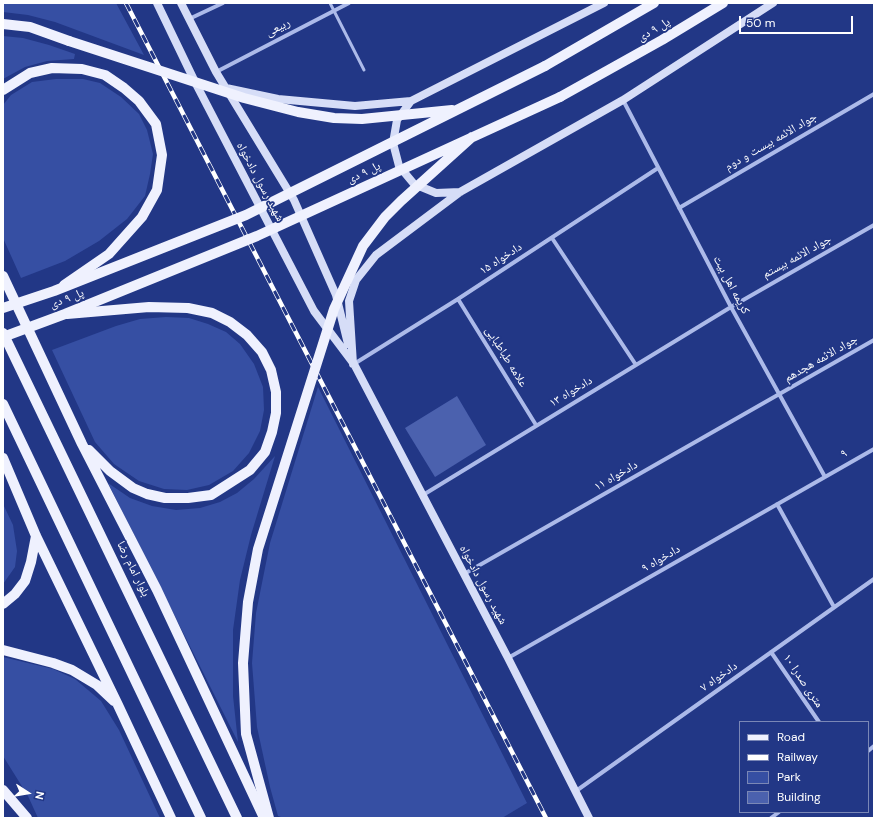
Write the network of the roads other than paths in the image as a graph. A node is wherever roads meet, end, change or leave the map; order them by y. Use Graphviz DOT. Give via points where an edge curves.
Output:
graph roads {
  1 [pos="157,3"];
  2 [pos="181,3"];
  3 [pos="223,3"];
  4 [pos="330,3"];
  5 [pos="349,3"];
  6 [pos="604,3"];
  7 [pos="654,3"];
  8 [pos="723,3"];
  9 [pos="773,3"];
  10 [pos="334,11"];
  11 [pos="189,19"];
  12 [pos="3,24"];
  13 [pos="364,70"];
  14 [pos="216,72"];
  15 [pos="226,88"];
  16 [pos="3,90"];
  17 [pos="874,94"];
  18 [pos="624,100"];
  19 [pos="411,101"];
  20 [pos="458,110"];
  21 [pos="472,137"];
  22 [pos="658,168"];
  23 [pos="460,192"];
  24 [pos="679,208"];
  25 [pos="874,226"];
  26 [pos="552,238"];
  27 [pos="3,276"];
  28 [pos="54,291"];
  29 [pos="458,299"];
  30 [pos="731,307"];
  31 [pos="3,308"];
  32 [pos="65,314"];
  33 [pos="3,333"];
  34 [pos="3,338"];
  35 [pos="874,340"];
  36 [pos="354,364"];
  37 [pos="636,364"];
  38 [pos="779,395"];
  39 [pos="3,404"];
  40 [pos="536,425"];
  41 [pos="82,444"];
  42 [pos="874,449"];
  43 [pos="3,458"];
  44 [pos="825,477"];
  45 [pos="423,496"];
  46 [pos="777,504"];
  47 [pos="36,536"];
  48 [pos="464,574"];
  49 [pos="874,579"];
  50 [pos="3,604"];
  51 [pos="834,607"];
  52 [pos="3,650"];
  53 [pos="771,652"];
  54 [pos="508,658"];
  55 [pos="118,705"];
  56 [pos="818,721"];
  57 [pos="3,790"];
  58 [pos="575,791"];
  59 [pos="27,818"];
  60 [pos="171,818"];
  61 [pos="201,818"];
  62 [pos="237,818"];
  63 [pos="264,818"];
  64 [pos="269,818"];
  65 [pos="589,818"];
  1 -- 36 [label="street, شهید رسول دادخواه" via="196,84 314,311"];
  2 -- 11 [label="street, شهید رسول دادخواه"];
  3 -- 11 [label="street"];
  4 -- 10 [label="lane"];
  5 -- 10 [label="street, ربیعی"];
  6 -- 19 [label="street"];
  7 -- 20 [label="main road, پل ۹ دی, bridge" via="544,66"];
  8 -- 21 [label="main road, پل ۹ دی, bridge" via="560,97"];
  9 -- 18 [label="street"];
  10 -- 13 [label="lane"];
  10 -- 14 [label="street, ربیعی"];
  11 -- 14 [label="street, شهید رسول دادخواه"];
  12 -- 20 [label="main road, bridge" via="30,27 244,98 298,112 334,118 362,119"];
  14 -- 15 [label="street, شهید رسول دادخواه"];
  15 -- 19 [label="street" via="278,99 355,106"];
  15 -- 36 [label="street, شهید رسول دادخواه" via="294,200 336,295"];
  16 -- 28 [label="main road, bridge" via="30,73 52,68 82,69 105,75 124,88 140,101 156,124 162,155 158,190 142,217 109,254"];
  17 -- 24 [label="street, جواد الائمه بیست و دوم"];
  18 -- 22 [label="street, کریمه اهل بیت"];
  18 -- 23 [label="street"];
  19 -- 23 [label="street" via="397,120 393,143 399,166 414,184 436,194"];
  20 -- 28 [label="main road, پل ۹ دی, bridge" via="246,215"];
  21 -- 32 [label="main road, پل ۹ دی, bridge" via="257,236"];
  21 -- 64 [label="main road, bridge" via="385,217 363,246 334,309 258,549 248,602 243,671 246,734"];
  22 -- 24 [label="street, کریمه اهل بیت"];
  22 -- 26 [label="street, دادخواه ۱۵"];
  23 -- 36 [label="street" via="376,255 356,280 349,300"];
  24 -- 30 [label="street, کریمه اهل بیت"];
  25 -- 30 [label="street, جواد الائمه بیستم"];
  26 -- 29 [label="street, دادخواه ۱۵"];
  26 -- 37 [label="street"];
  27 -- 41 [label="main road"];
  28 -- 31 [label="main road, پل ۹ دی, bridge"];
  29 -- 36 [label="street, دادخواه ۱۵"];
  29 -- 40 [label="street, علامه طباطبایی"];
  30 -- 37 [label="street, دادخواه ۱۳"];
  30 -- 38 [label="street, کریمه اهل بیت"];
  32 -- 34 [label="main road, پل ۹ دی, bridge"];
  32 -- 41 [label="main road, bridge" via="149,307 188,308 212,313 247,335 262,352 271,370 276,392 276,413 264,452 250,470 211,495 166,498 146,494 110,471"];
  33 -- 62 [label="main road, بلوار امام رضا"];
  35 -- 38 [label="street, جواد الائمه هجدهم"];
  36 -- 45 [label="street, شهید رسول دادخواه"];
  37 -- 40 [label="street, دادخواه ۱۳"];
  38 -- 44 [label="street, کریمه اهل بیت"];
  38 -- 48 [label="street, دادخواه ۱۱"];
  39 -- 61 [label="main road"];
  40 -- 45 [label="street, دادخواه ۱۳"];
  41 -- 63 [label="main road" via="157,590"];
  42 -- 44 [label="street, ۹"];
  43 -- 47 [label="main road"];
  44 -- 46 [label="street, دادخواه ۹"];
  45 -- 48 [label="street, شهید رسول دادخواه"];
  46 -- 51 [label="street"];
  46 -- 54 [label="street, دادخواه ۹"];
  47 -- 50 [label="main road" via="25,581"];
  47 -- 55 [label="main road"];
  48 -- 54 [label="street, شهید رسول دادخواه"];
  49 -- 51 [label="street, دادخواه ۷"];
  51 -- 53 [label="street, دادخواه ۷"];
  52 -- 55 [label="main road" via="72,670 98,685"];
  53 -- 56 [label="street, ۱۰ متری صدرا"];
  53 -- 58 [label="street, دادخواه ۷"];
  54 -- 58 [label="street, شهید رسول دادخواه"];
  55 -- 60 [label="main road"];
  57 -- 59 [label="main road"];
  58 -- 65 [label="street, شهید رسول دادخواه"];
}
